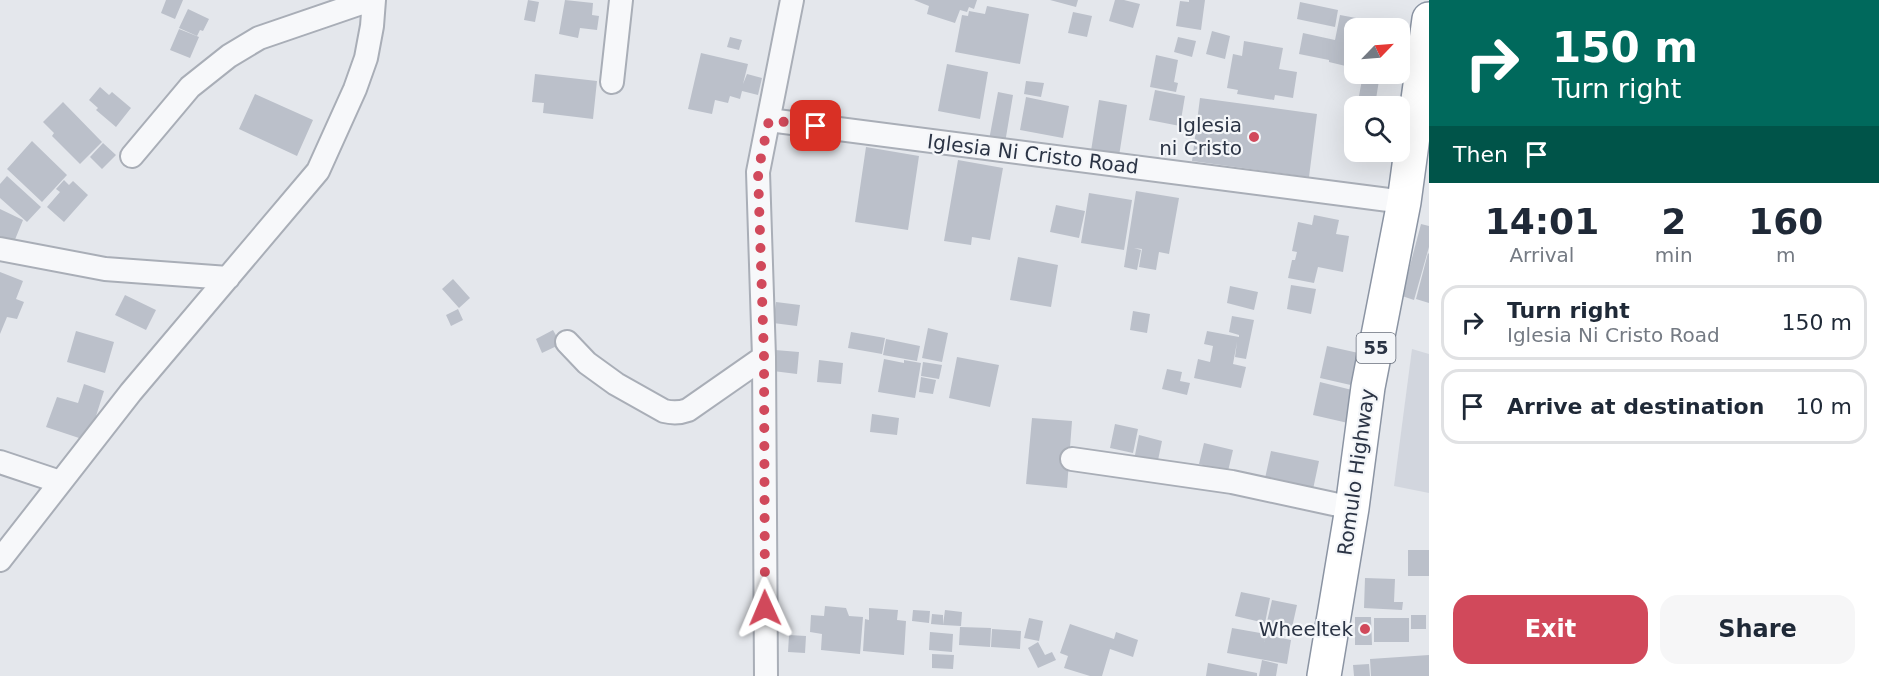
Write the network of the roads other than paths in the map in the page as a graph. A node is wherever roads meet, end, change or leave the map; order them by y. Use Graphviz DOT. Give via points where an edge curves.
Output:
graph roads {
  1 [pos="372,0"];
  2 [pos="621,0"];
  3 [pos="792,0"];
  4 [pos="1429,20"];
  5 [pos="612,81"];
  6 [pos="769,120"];
  7 [pos="132,156"];
  8 [pos="1404,202"];
  9 [pos="0,249"];
  10 [pos="228,278"];
  11 [pos="567,342"];
  12 [pos="764,357"];
  13 [pos="1072,459"];
  14 [pos="0,462"];
  15 [pos="60,482"];
  16 [pos="1352,508"];
  17 [pos="0,560"];
  18 [pos="766,676"];
  19 [pos="1324,676"];
  1 -- 7 [label="street" via="259,38 229,56 189,87"];
  1 -- 10 [label="street" via="366,58 318,171"];
  2 -- 5 [label="street"];
  3 -- 6 [label="street"];
  4 -- 8 [label="highway, Romulo Highway / 55"];
  6 -- 8 [label="street, Iglesia Ni Cristo Road"];
  6 -- 12 [label="street" via="758,172"];
  8 -- 16 [label="highway, Romulo Highway / 55" via="1368,387"];
  9 -- 10 [label="street" via="105,269"];
  10 -- 15 [label="street"];
  11 -- 12 [label="street" via="615,384 673,413 688,410"];
  12 -- 18 [label="street"];
  13 -- 16 [label="street" via="1233,482"];
  14 -- 15 [label="street"];
  15 -- 17 [label="street"];
  16 -- 19 [label="highway, Romulo Highway / 55"];
}
